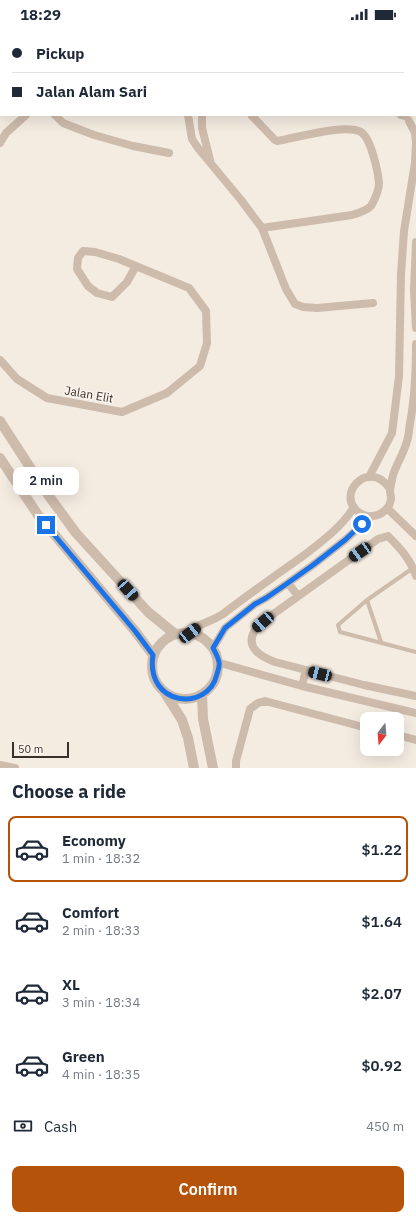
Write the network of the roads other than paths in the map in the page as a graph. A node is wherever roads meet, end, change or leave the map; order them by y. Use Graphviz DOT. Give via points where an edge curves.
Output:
graph roads {
  1 [pos="25,116"];
  2 [pos="56,116"];
  3 [pos="188,116"];
  4 [pos="202,116"];
  5 [pos="252,116"];
  6 [pos="408,118"];
  7 [pos="0,143"];
  8 [pos="169,153"];
  9 [pos="211,163"];
  10 [pos="262,228"];
  11 [pos="416,242"];
  12 [pos="136,266"];
  13 [pos="373,303"];
  14 [pos="416,328"];
  15 [pos="416,344"];
  16 [pos="0,360"];
  17 [pos="0,421"];
  18 [pos="0,458"];
  19 [pos="369,477"];
  20 [pos="390,489"];
  21 [pos="354,507"];
  22 [pos="387,508"];
  23 [pos="371,516"];
  24 [pos="416,536"];
  25 [pos="415,572"];
  26 [pos="288,583"];
  27 [pos="298,596"];
  28 [pos="367,600"];
  29 [pos="190,633"];
  30 [pos="175,634"];
  31 [pos="381,642"];
  32 [pos="213,648"];
  33 [pos="416,652"];
  34 [pos="153,655"];
  35 [pos="220,664"];
  36 [pos="306,670"];
  37 [pos="302,686"];
  38 [pos="164,692"];
  39 [pos="202,694"];
  40 [pos="416,696"];
  41 [pos="416,713"];
  42 [pos="360,726"];
  43 [pos="404,737"];
  44 [pos="416,740"];
  45 [pos="0,765"];
  46 [pos="15,768"];
  47 [pos="194,768"];
  48 [pos="213,768"];
  49 [pos="236,768"];
  1 -- 7 [label="street" via="6,133"];
  2 -- 8 [label="street" via="63,123 94,135"];
  3 -- 9 [label="street" via="192,139"];
  4 -- 9 [label="street" via="203,132"];
  5 -- 10 [label="street" via="278,141 329,130 352,129 362,132 368,139 379,183 377,194 364,211"];
  6 -- 19 [label="street" via="415,133 415,163 404,231 399,376 392,433"];
  9 -- 10 [label="street"];
  10 -- 13 [label="street" via="286,289 295,304 317,308"];
  11 -- 14 [label="street"];
  12 -- 12 [label="street, Jalan Elit" via="127,282 112,296 97,293 88,286 77,269 78,258 83,251 95,252"];
  12 -- 16 [label="street, Jalan Elit" via="189,288 206,311 207,343 200,366 167,393 122,412 47,398 17,379"];
  15 -- 20 [label="street" via="416,382 407,441"];
  17 -- 30 [label="street" via="76,533 148,612"];
  18 -- 34 [label="street" via="38,515"];
  19 -- 20 [label="street" via="377,478"];
  19 -- 21 [label="street" via="356,483 353,488 351,500"];
  20 -- 22 [label="street" via="391,499"];
  21 -- 23 [label="street" via="363,515"];
  21 -- 29 [label="street" via="349,516 325,538 223,614"];
  22 -- 23 [label="street" via="379,515"];
  22 -- 24 [label="street"];
  23 -- 26 [label="street" via="345,540"];
  25 -- 27 [label="street" via="408,558 388,536 378,539"];
  25 -- 28 [label="lane"];
  26 -- 27 [label="street"];
  26 -- 32 [label="street" via="255,604 225,628"];
  27 -- 36 [label="street" via="255,629 252,645 262,657"];
  28 -- 31 [label="lane"];
  28 -- 31 [label="lane" via="338,625 340,632"];
  29 -- 30 [label="street"];
  29 -- 32 [label="street" via="197,634"];
  30 -- 34 [label="street" via="166,638"];
  31 -- 33 [label="lane"];
  32 -- 35 [label="street"];
  34 -- 38 [label="street" via="153,675"];
  35 -- 37 [label="street"];
  35 -- 39 [label="street" via="211,688"];
  36 -- 37 [label="street"];
  36 -- 40 [label="street"];
  37 -- 41 [label="street"];
  38 -- 39 [label="street" via="183,699"];
  38 -- 47 [label="street" via="182,720"];
  39 -- 48 [label="street" via="203,719"];
  42 -- 49 [label="street" via="265,701 258,703 250,708"];
  43 -- 44 [label="street"];
  45 -- 46 [label="street"];
}
